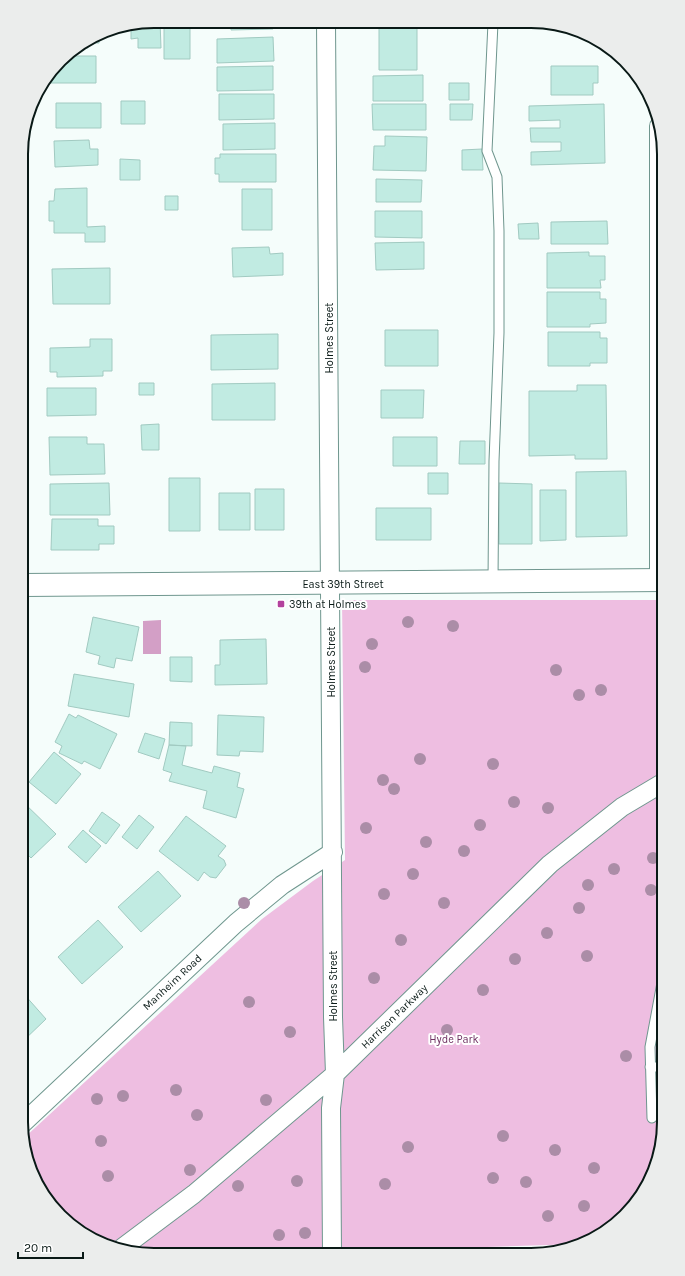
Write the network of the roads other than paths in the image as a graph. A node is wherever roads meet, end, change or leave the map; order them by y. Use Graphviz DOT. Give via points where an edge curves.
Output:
graph roads {
  1 [pos="326,28"];
  2 [pos="493,28"];
  3 [pos="657,580"];
  4 [pos="493,582"];
  5 [pos="331,584"];
  6 [pos="28,585"];
  7 [pos="657,786"];
  8 [pos="333,852"];
  9 [pos="657,1010"];
  10 [pos="650,1067"];
  11 [pos="657,1067"];
  12 [pos="335,1074"];
  13 [pos="652,1118"];
  14 [pos="28,1119"];
  15 [pos="126,1245"];
  16 [pos="332,1248"];
  1 -- 5 [label="street, Holmes Street"];
  2 -- 4 [label="lane" via="487,152 497,177 499,231"];
  3 -- 4 [label="main road, East 39th Street"];
  4 -- 5 [label="main road, East 39th Street"];
  5 -- 6 [label="main road, East 39th Street"];
  5 -- 8 [label="street, Holmes Street"];
  7 -- 12 [label="street, Harrison Parkway" via="622,807 550,864"];
  8 -- 12 [label="street, Holmes Street"];
  8 -- 14 [label="street, Manheim Road" via="282,884 236,922"];
  9 -- 10 [label="lane" via="650,1047"];
  10 -- 11 [label="lane"];
  10 -- 13 [label="lane"];
  12 -- 15 [label="street, Harrison Parkway" via="194,1194"];
  12 -- 16 [label="street, Holmes Street" via="331,1108"];
}
